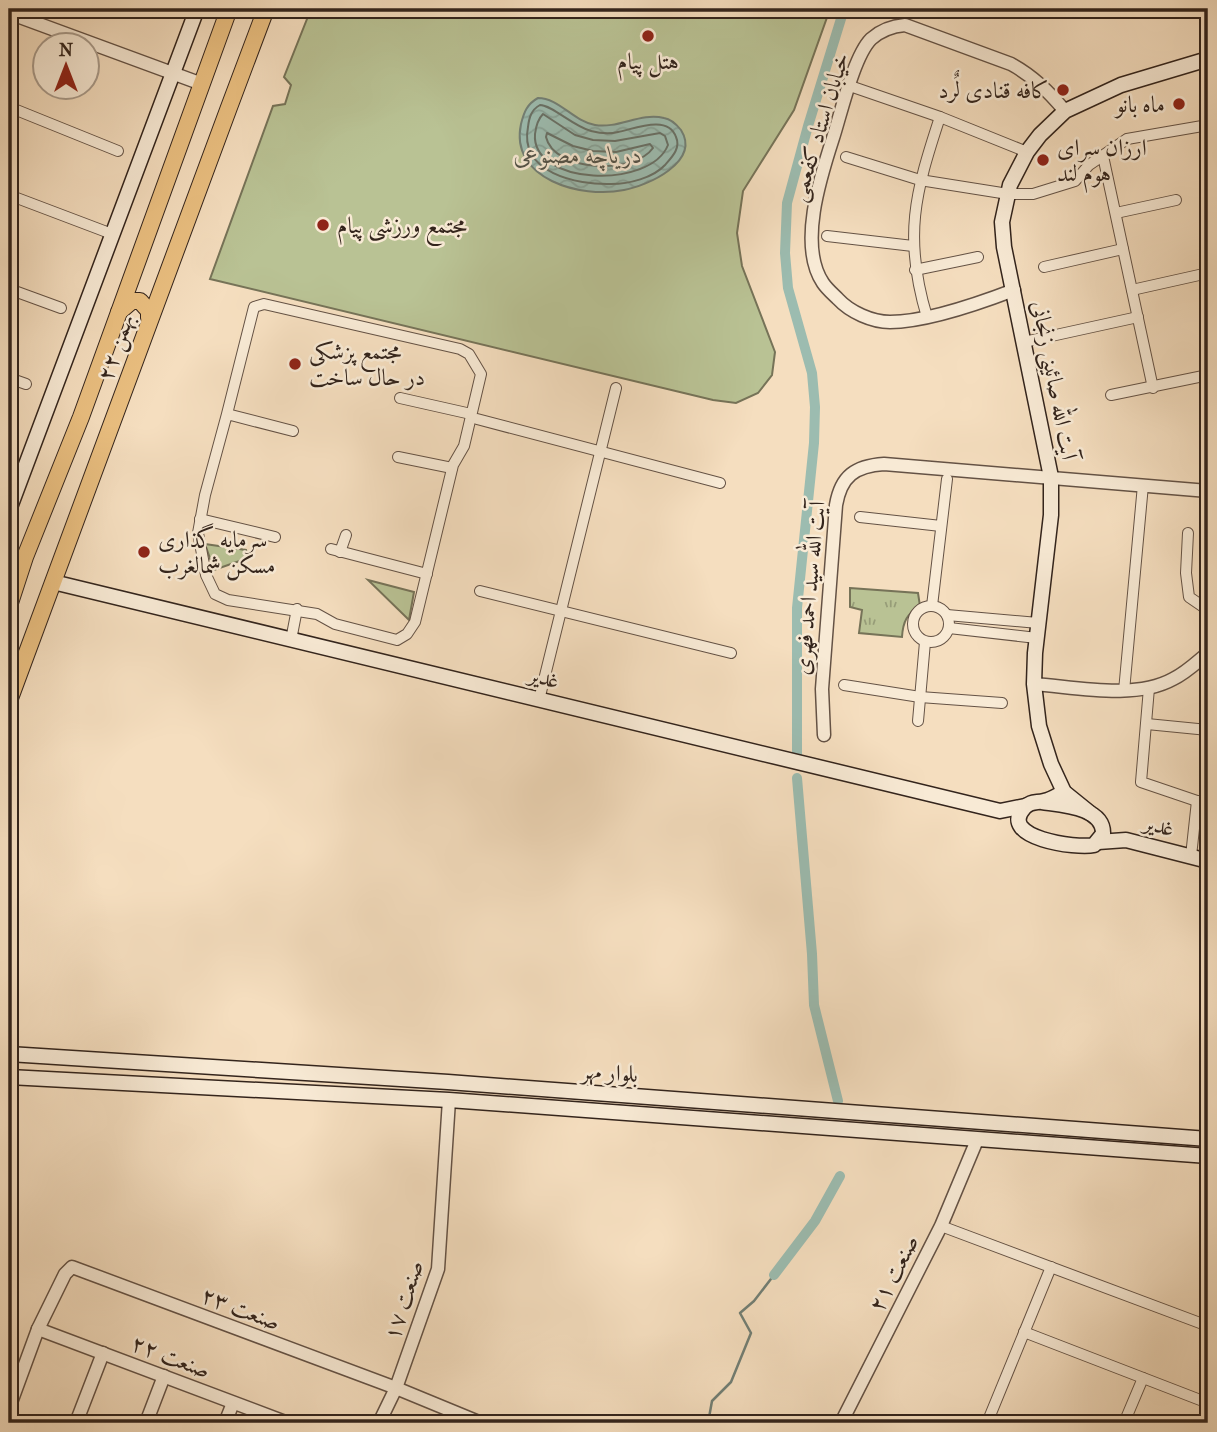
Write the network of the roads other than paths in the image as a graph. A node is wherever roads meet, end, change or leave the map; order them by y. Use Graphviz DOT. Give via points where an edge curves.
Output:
graph roads {
  1 [pos="197,9"];
  2 [pos="229,9"];
  3 [pos="266,9"];
  4 [pos="18,13"];
  5 [pos="1208,60"];
  6 [pos="173,73"];
  7 [pos="202,84"];
  8 [pos="850,86"];
  9 [pos="9,107"];
  10 [pos="1065,111"];
  11 [pos="940,117"];
  12 [pos="1208,125"];
  13 [pos="118,151"];
  14 [pos="1027,152"];
  15 [pos="1103,156"];
  16 [pos="846,157"];
  17 [pos="1208,168"];
  18 [pos="920,180"];
  19 [pos="1008,194"];
  20 [pos="9,195"];
  21 [pos="1208,197"];
  22 [pos="1176,200"];
  23 [pos="1116,213"];
  24 [pos="112,234"];
  25 [pos="827,236"];
  26 [pos="913,246"];
  27 [pos="1123,249"];
  28 [pos="978,257"];
  29 [pos="1044,267"];
  30 [pos="915,270"];
  31 [pos="1208,273"];
  32 [pos="9,289"];
  33 [pos="1014,290"];
  34 [pos="1132,290"];
  35 [pos="61,308"];
  36 [pos="117,314"];
  37 [pos="927,317"];
  38 [pos="1138,317"];
  39 [pos="149,318"];
  40 [pos="1024,342"];
  41 [pos="1208,375"];
  42 [pos="9,378"];
  43 [pos="26,384"];
  44 [pos="616,388"];
  45 [pos="1153,388"];
  46 [pos="1111,395"];
  47 [pos="400,398"];
  48 [pos="227,414"];
  49 [pos="474,417"];
  50 [pos="293,431"];
  51 [pos="600,452"];
  52 [pos="398,457"];
  53 [pos="452,468"];
  54 [pos="1051,477"];
  55 [pos="947,479"];
  56 [pos="720,483"];
  57 [pos="1143,485"];
  58 [pos="1208,491"];
  59 [pos="9,510"];
  60 [pos="860,517"];
  61 [pos="200,519"];
  62 [pos="941,526"];
  63 [pos="1188,533"];
  64 [pos="346,535"];
  65 [pos="275,537"];
  66 [pos="25,557"];
  67 [pos="9,560"];
  68 [pos="427,574"];
  69 [pos="53,582"];
  70 [pos="480,591"];
  71 [pos="9,606"];
  72 [pos="932,606"];
  73 [pos="297,609"];
  74 [pos="1208,610"];
  75 [pos="560,611"];
  76 [pos="947,615"];
  77 [pos="949,628"];
  78 [pos="1037,630"];
  79 [pos="291,640"];
  80 [pos="925,642"];
  81 [pos="731,653"];
  82 [pos="1208,653"];
  83 [pos="1034,684"];
  84 [pos="844,685"];
  85 [pos="1149,688"];
  86 [pos="1124,691"];
  87 [pos="920,697"];
  88 [pos="539,699"];
  89 [pos="9,701"];
  90 [pos="1002,704"];
  91 [pos="918,721"];
  92 [pos="1147,724"];
  93 [pos="1208,730"];
  94 [pos="824,735"];
  95 [pos="1064,792"];
  96 [pos="1197,801"];
  97 [pos="1042,802"];
  98 [pos="1208,802"];
  99 [pos="1025,806"];
  100 [pos="1000,811"];
  101 [pos="1090,813"];
  102 [pos="1020,823"];
  103 [pos="1103,825"];
  104 [pos="1126,840"];
  105 [pos="1098,842"];
  106 [pos="1191,856"];
  107 [pos="1208,861"];
  108 [pos="9,1054"];
  109 [pos="9,1077"];
  110 [pos="449,1100"];
  111 [pos="810,1109"];
  112 [pos="807,1127"];
  113 [pos="977,1139"];
  114 [pos="1208,1139"];
  115 [pos="1208,1156"];
  116 [pos="941,1226"];
  117 [pos="1051,1266"];
  118 [pos="1208,1326"];
  119 [pos="38,1329"];
  120 [pos="1024,1332"];
  121 [pos="103,1353"];
  122 [pos="164,1376"];
  123 [pos="1143,1378"];
  124 [pos="396,1388"];
  125 [pos="233,1403"];
  126 [pos="1208,1403"];
  127 [pos="9,1408"];
  128 [pos="451,1411"];
  129 [pos="76,1423"];
  130 [pos="146,1423"];
  131 [pos="225,1423"];
  132 [pos="288,1423"];
  133 [pos="379,1423"];
  134 [pos="445,1423"];
  135 [pos="481,1423"];
  136 [pos="841,1423"];
  137 [pos="987,1423"];
  138 [pos="1124,1423"];
  1 -- 6 [label="main road"];
  2 -- 7 [label="highway, ۲۲ بهمن"];
  3 -- 39 [label="highway, ۲۲ بهمن"];
  4 -- 6 [label="street"];
  5 -- 10 [label="main road, آیت الله صائینی زنجانی" via="1121,85"];
  6 -- 7 [label="street"];
  6 -- 24 [label="main road"];
  7 -- 36 [label="highway, ۲۲ بهمن"];
  8 -- 10 [label="street, خیابان استاد کفعمی" via="872,39 888,28 905,25 1011,64 1045,88"];
  8 -- 11 [label="street"];
  8 -- 37 [label="street, خیابان استاد کفعمی" via="821,179 810,233 817,269 822,282 844,306 859,314 887,322"];
  9 -- 13 [label="street"];
  10 -- 14 [label="main road, آیت الله صائینی زنجانی"];
  11 -- 14 [label="street"];
  11 -- 18 [label="street"];
  12 -- 15 [label="street" via="1127,138"];
  14 -- 19 [label="main road, آیت الله صائینی زنجانی"];
  15 -- 19 [label="street" via="1075,181 1033,194"];
  15 -- 23 [label="street"];
  16 -- 18 [label="street"];
  17 -- 21 [label="street"];
  18 -- 19 [label="street"];
  18 -- 26 [label="street"];
  19 -- 33 [label="main road, آیت الله صائینی زنجانی" via="1002,222"];
  20 -- 24 [label="street"];
  22 -- 23 [label="street"];
  23 -- 27 [label="street"];
  24 -- 59 [label="main road"];
  25 -- 26 [label="street"];
  26 -- 30 [label="street"];
  27 -- 29 [label="street"];
  27 -- 34 [label="street"];
  28 -- 30 [label="street"];
  30 -- 37 [label="street"];
  31 -- 34 [label="street"];
  32 -- 35 [label="street"];
  33 -- 37 [label="street, خیابان استاد کفعمی"];
  33 -- 40 [label="main road, آیت الله صائینی زنجانی"];
  34 -- 38 [label="street"];
  36 -- 39 [label="highway" via="132,301 140,301"];
  36 -- 66 [label="highway, ۲۲ بهمن"];
  38 -- 40 [label="street"];
  38 -- 45 [label="street"];
  39 -- 69 [label="highway, ۲۲ بهمن"];
  40 -- 54 [label="main road, آیت الله صائینی زنجانی"];
  41 -- 45 [label="street"];
  42 -- 43 [label="street"];
  44 -- 51 [label="street"];
  45 -- 46 [label="street"];
  47 -- 49 [label="street"];
  48 -- 49 [label="street" via="254,307 264,304 460,349 476,362 481,374"];
  48 -- 50 [label="street"];
  48 -- 61 [label="street"];
  49 -- 51 [label="street"];
  49 -- 53 [label="street"];
  51 -- 56 [label="street"];
  51 -- 75 [label="street"];
  52 -- 53 [label="street"];
  53 -- 68 [label="street"];
  54 -- 57 [label="street, آیت الله سید احمد فهری"];
  54 -- 78 [label="main road, آیت الله صائینی زنجانی"];
  54 -- 94 [label="street, آیت الله سید احمد فهری" via="884,464 868,465 849,475 836,505 822,690"];
  55 -- 62 [label="street"];
  57 -- 58 [label="street, آیت الله سید احمد فهری"];
  57 -- 86 [label="street"];
  60 -- 62 [label="street"];
  61 -- 65 [label="street"];
  61 -- 73 [label="street" via="206,575 215,594 228,600"];
  62 -- 72 [label="street"];
  63 -- 74 [label="street" via="1189,597"];
  64 -- 68 [label="street" via="336,551"];
  66 -- 67 [label="main road"];
  66 -- 71 [label="highway, ۲۲ بهمن"];
  68 -- 73 [label="street" via="415,622 397,640"];
  69 -- 79 [label="main road, غدیر"];
  69 -- 89 [label="highway, ۲۲ بهمن"];
  70 -- 75 [label="street"];
  72 -- 76 [label="street"];
  72 -- 80 [label="street" via="922,608 912,626"];
  73 -- 79 [label="street"];
  75 -- 81 [label="street"];
  75 -- 88 [label="street"];
  76 -- 77 [label="street"];
  76 -- 78 [label="street"];
  77 -- 78 [label="street"];
  77 -- 80 [label="street" via="944,637"];
  78 -- 83 [label="main road, آیت الله صائینی زنجانی"];
  79 -- 88 [label="main road, غدیر"];
  80 -- 87 [label="street"];
  82 -- 85 [label="street" via="1173,680"];
  83 -- 86 [label="street"];
  83 -- 95 [label="main road, آیت الله صائینی زنجانی" via="1039,726"];
  84 -- 87 [label="street"];
  85 -- 86 [label="street"];
  85 -- 92 [label="street"];
  87 -- 90 [label="street"];
  87 -- 91 [label="street"];
  88 -- 100 [label="main road, غدیر"];
  92 -- 93 [label="street"];
  92 -- 96 [label="street" via="1141,782"];
  95 -- 97 [label="main road"];
  95 -- 101 [label="main road, آیت الله صائینی زنجانی"];
  96 -- 98 [label="street"];
  96 -- 106 [label="street"];
  97 -- 99 [label="main road, غدیر"];
  97 -- 101 [label="main road"];
  99 -- 100 [label="main road, غدیر"];
  99 -- 102 [label="main road"];
  100 -- 102 [label="main road, غدیر"];
  101 -- 103 [label="main road, آیت الله صائینی زنجانی"];
  102 -- 105 [label="main road, غدیر" via="1028,834 1058,845"];
  103 -- 104 [label="main road, آیت الله صائینی زنجانی"];
  103 -- 105 [label="main road"];
  104 -- 105 [label="main road, غدیر"];
  104 -- 106 [label="main road, غدیر"];
  106 -- 107 [label="main road, غدیر"];
  108 -- 111 [label="main road, بلوار مهر"];
  109 -- 110 [label="main road, بلوار مهر"];
  110 -- 112 [label="main road, بلوار مهر"];
  110 -- 124 [label="street, صنعت ۱۷" via="438,1269"];
  111 -- 112 [label="main road"];
  111 -- 114 [label="main road, بلوار مهر"];
  112 -- 113 [label="main road, بلوار مهر"];
  113 -- 115 [label="main road, بلوار مهر"];
  113 -- 116 [label="street, صنعت ۲۱"];
  116 -- 117 [label="street"];
  116 -- 136 [label="street, صنعت ۲۱"];
  117 -- 118 [label="street"];
  117 -- 120 [label="street"];
  119 -- 121 [label="street, صنعت ۲۲"];
  119 -- 124 [label="street, صنعت ۲۳" via="72,1267"];
  119 -- 127 [label="street"];
  120 -- 123 [label="street"];
  120 -- 137 [label="street"];
  121 -- 122 [label="street, صنعت ۲۲"];
  121 -- 129 [label="street"];
  122 -- 125 [label="street, صنعت ۲۲"];
  122 -- 130 [label="street"];
  123 -- 126 [label="street"];
  123 -- 138 [label="street"];
  124 -- 128 [label="street, صنعت ۲۳"];
  124 -- 133 [label="street, صنعت ۱۷"];
  125 -- 131 [label="street"];
  125 -- 132 [label="street, صنعت ۲۲"];
  128 -- 134 [label="street"];
  128 -- 135 [label="street, صنعت ۲۳"];
}
